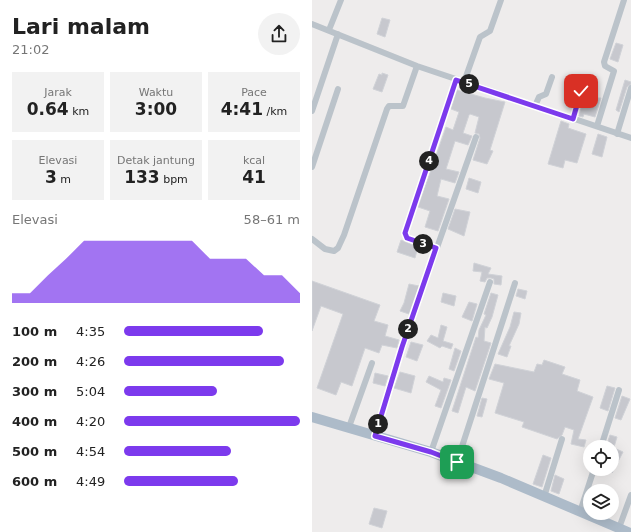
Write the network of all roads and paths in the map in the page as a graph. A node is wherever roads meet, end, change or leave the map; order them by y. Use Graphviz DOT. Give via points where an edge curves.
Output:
graph roads {
  1 [pos="341,0"];
  2 [pos="501,0"];
  3 [pos="624,0"];
  4 [pos="312,24"];
  5 [pos="330,30"];
  6 [pos="338,34"];
  7 [pos="417,66"];
  8 [pos="552,77"];
  9 [pos="456,80"];
  10 [pos="464,82"];
  11 [pos="631,88"];
  12 [pos="338,89"];
  13 [pos="581,91"];
  14 [pos="535,106"];
  15 [pos="312,111"];
  16 [pos="573,119"];
  17 [pos="597,126"];
  18 [pos="617,134"];
  19 [pos="476,137"];
  20 [pos="631,138"];
  21 [pos="312,167"];
  22 [pos="312,239"];
  23 [pos="436,248"];
  24 [pos="490,282"];
  25 [pos="515,283"];
  26 [pos="372,363"];
  27 [pos="619,390"];
  28 [pos="312,417"];
  29 [pos="349,427"];
  30 [pos="375,436"];
  31 [pos="562,439"];
  32 [pos="603,440"];
  33 [pos="431,452"];
  34 [pos="457,462"];
  35 [pos="592,476"];
  36 [pos="631,495"];
  37 [pos="544,497"];
  38 [pos="580,512"];
  39 [pos="623,530"];
  1 -- 5 [label="street"];
  2 -- 10 [label="street" via="490,31 480,37"];
  3 -- 17 [label="street" via="604,62 605,66 614,72"];
  4 -- 5 [label="street"];
  5 -- 6 [label="street"];
  6 -- 7 [label="street"];
  6 -- 15 [label="street"];
  7 -- 9 [label="street"];
  7 -- 22 [label="street" via="403,106 392,105 387,109 338,248 334,251 328,250"];
  8 -- 14 [label="street" via="546,94 539,97"];
  9 -- 10 [label="street"];
  9 -- 23 [label="street" via="405,233 407,238"];
  10 -- 14 [label="street"];
  11 -- 18 [label="street"];
  12 -- 21 [label="street"];
  13 -- 16 [label="street"];
  14 -- 16 [label="street"];
  16 -- 17 [label="street"];
  17 -- 18 [label="street"];
  18 -- 20 [label="street"];
  19 -- 23 [label="street"];
  23 -- 30 [label="street"];
  24 -- 33 [label="street"];
  25 -- 34 [label="street"];
  26 -- 29 [label="street"];
  27 -- 32 [label="street"];
  28 -- 29 [label="main road"];
  29 -- 30 [label="main road"];
  30 -- 33 [label="main road"];
  31 -- 37 [label="street"];
  33 -- 34 [label="main road"];
  34 -- 37 [label="main road"];
  35 -- 38 [label="street"];
  36 -- 39 [label="street"];
  37 -- 38 [label="main road"];
  38 -- 39 [label="main road"];
}
